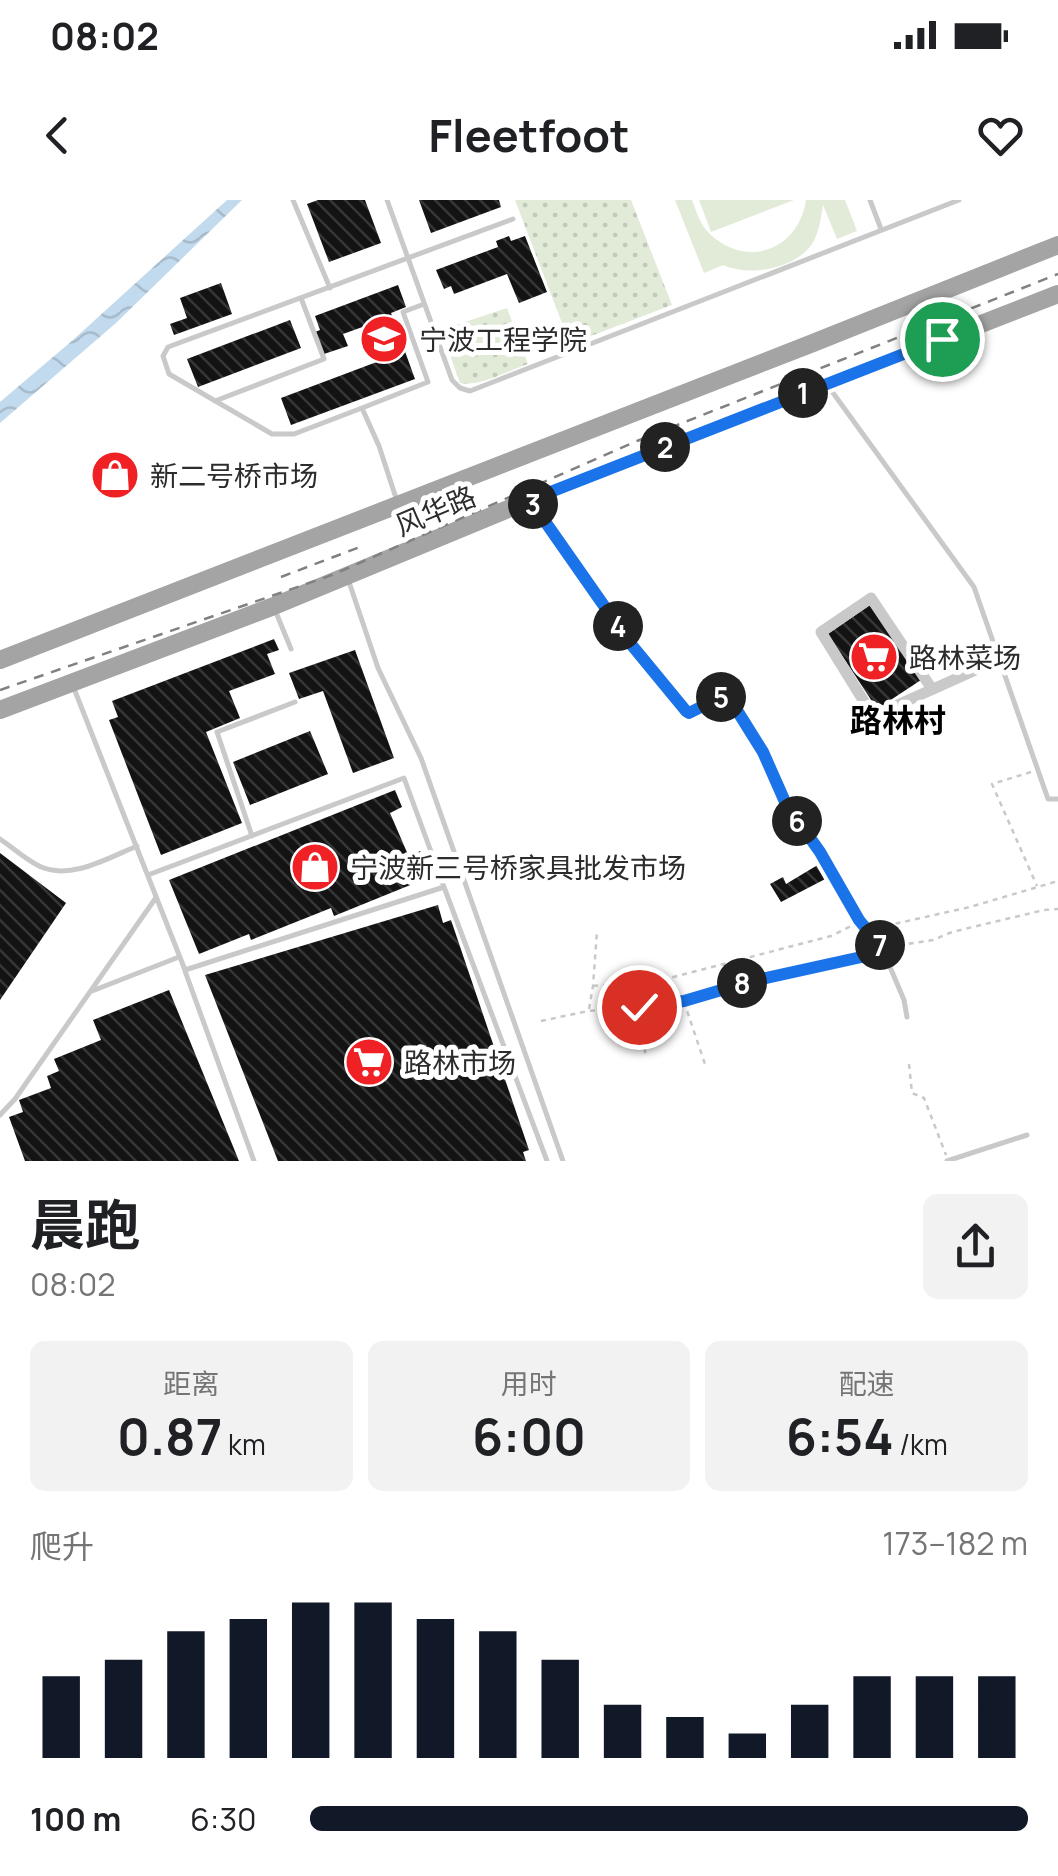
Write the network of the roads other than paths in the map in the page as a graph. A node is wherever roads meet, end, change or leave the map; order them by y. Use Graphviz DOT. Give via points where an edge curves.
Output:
graph roads {
  1 [pos="293,200"];
  2 [pos="387,200"];
  3 [pos="870,200"];
  4 [pos="959,200"];
  5 [pos="512,218"];
  6 [pos="881,230"];
  7 [pos="1058,245"];
  8 [pos="409,258"];
  9 [pos="330,288"];
  10 [pos="1058,294"];
  11 [pos="301,298"];
  12 [pos="424,304"];
  13 [pos="826,384"];
  14 [pos="216,401"];
  15 [pos="362,408"];
  16 [pos="530,500"];
  17 [pos="398,504"];
  18 [pos="347,576"];
  19 [pos="274,606"];
  20 [pos="291,649"];
  21 [pos="1000,658"];
  22 [pos="0,660"];
  23 [pos="72,683"];
  24 [pos="932,689"];
  25 [pos="295,702"];
  26 [pos="0,710"];
  27 [pos="1057,801"];
  28 [pos="252,836"];
  29 [pos="0,839"];
  30 [pos="137,846"];
  31 [pos="148,875"];
  32 [pos="444,886"];
  33 [pos="156,898"];
  34 [pos="180,956"];
  35 [pos="185,970"];
  36 [pos="89,992"];
  37 [pos="907,1017"];
  38 [pos="0,1115"];
  39 [pos="1027,1135"];
  40 [pos="254,1161"];
  41 [pos="547,1161"];
  42 [pos="563,1161"];
  43 [pos="948,1161"];
  1 -- 9 [label="lane"];
  2 -- 8 [label="lane"];
  3 -- 6 [label="lane"];
  4 -- 6 [label="lane"];
  5 -- 8 [label="lane"];
  6 -- 12 [label="lane" via="470,391 452,380"];
  7 -- 17 [label="main road, 风华路"];
  8 -- 9 [label="lane"];
  8 -- 12 [label="lane"];
  9 -- 11 [label="lane"];
  10 -- 13 [label="main road, 风华路"];
  11 -- 14 [label="lane" via="324,360"];
  11 -- 14 [label="lane" via="168,347 163,356 169,374"];
  12 -- 15 [label="lane" via="403,312 428,382"];
  13 -- 16 [label="main road, 风华路"];
  13 -- 21 [label="lane" via="974,587"];
  14 -- 15 [label="lane" via="282,435"];
  15 -- 17 [label="lane"];
  16 -- 18 [label="main road, 风华路"];
  16 -- 37 [label="lane" via="686,711 723,696 738,712 786,804 882,948"];
  17 -- 22 [label="main road, 风华路"];
  18 -- 19 [label="main road, 风华路"];
  18 -- 42 [label="lane" via="378,668 421,758"];
  19 -- 20 [label="lane"];
  19 -- 23 [label="main road, 风华路"];
  21 -- 24 [label="street"];
  21 -- 27 [label="lane" via="1048,800"];
  23 -- 26 [label="main road, 风华路"];
  23 -- 30 [label="lane"];
  24 -- 24 [label="street" via="872,716 820,632 870,598"];
  25 -- 28 [label="lane" via="217,732"];
  28 -- 31 [label="lane"];
  28 -- 32 [label="lane" via="404,778"];
  29 -- 30 [label="lane" via="57,871 77,870"];
  30 -- 31 [label="lane"];
  31 -- 33 [label="lane"];
  32 -- 35 [label="lane"];
  32 -- 41 [label="lane"];
  33 -- 34 [label="lane"];
  33 -- 36 [label="lane"];
  34 -- 35 [label="lane"];
  34 -- 36 [label="lane"];
  35 -- 40 [label="lane"];
  36 -- 38 [label="lane"];
  39 -- 43 [label="lane"];
}
